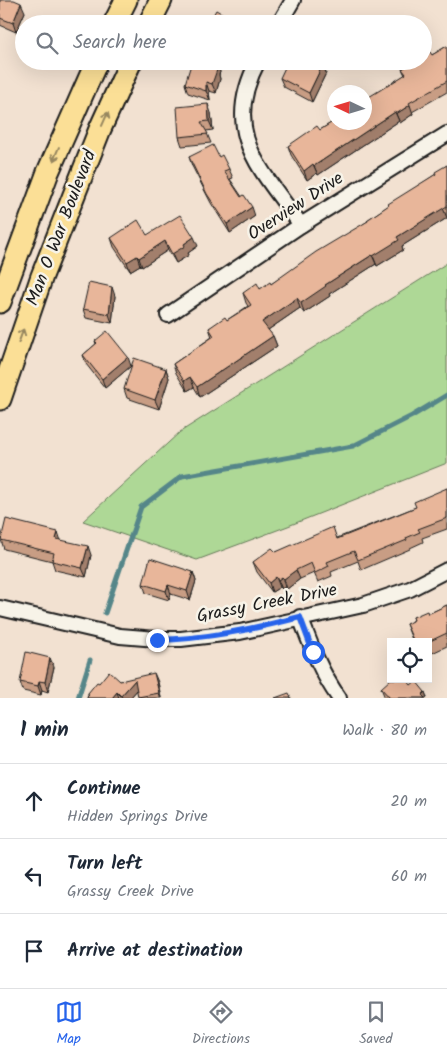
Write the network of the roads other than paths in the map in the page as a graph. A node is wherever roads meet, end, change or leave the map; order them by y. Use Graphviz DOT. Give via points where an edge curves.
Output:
graph roads {
  1 [pos="126,0"];
  2 [pos="161,0"];
  3 [pos="293,0"];
  4 [pos="118,15"];
  5 [pos="154,15"];
  6 [pos="284,15"];
  7 [pos="92,70"];
  8 [pos="127,70"];
  9 [pos="254,70"];
  10 [pos="447,134"];
  11 [pos="301,225"];
  12 [pos="0,302"];
  13 [pos="168,315"];
  14 [pos="0,398"];
  15 [pos="447,570"];
  16 [pos="0,608"];
  17 [pos="300,617"];
  18 [pos="339,698"];
  1 -- 4 [label="main road"];
  2 -- 5 [label="main road"];
  3 -- 6 [label="street"];
  7 -- 12 [label="main road, Man O War Boulevard, one-way" via="48,172"];
  14 -- 8 [label="main road, Man O War Boulevard, one-way" via="45,267"];
  9 -- 11 [label="street" via="243,103 246,140 259,165"];
  10 -- 11 [label="street, Overview Drive"];
  11 -- 13 [label="street, Overview Drive"];
  15 -- 17 [label="street, Grassy Creek Drive" via="410,589 363,605"];
  16 -- 17 [label="street, Grassy Creek Drive" via="120,636 157,640 240,632"];
  17 -- 18 [label="street" via="316,659"];
}
